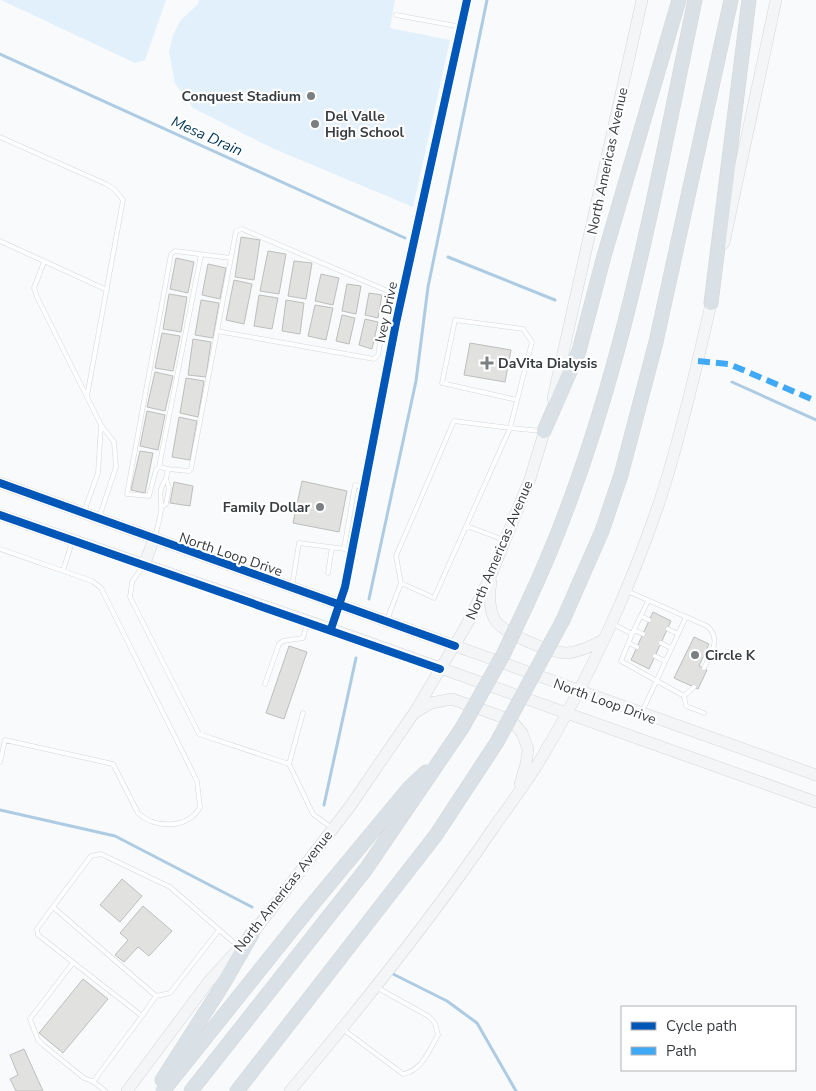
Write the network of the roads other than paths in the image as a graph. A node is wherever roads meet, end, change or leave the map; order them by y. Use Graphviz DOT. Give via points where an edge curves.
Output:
graph roads {
  1 [pos="468,0"];
  2 [pos="642,0"];
  3 [pos="680,0"];
  4 [pos="695,0"];
  5 [pos="731,0"];
  6 [pos="749,0"];
  7 [pos="776,0"];
  8 [pos="396,15"];
  9 [pos="462,27"];
  10 [pos="0,137"];
  11 [pos="0,241"];
  12 [pos="201,255"];
  13 [pos="231,258"];
  14 [pos="44,262"];
  15 [pos="107,290"];
  16 [pos="711,303"];
  17 [pos="217,331"];
  18 [pos="87,396"];
  19 [pos="517,400"];
  20 [pos="101,425"];
  21 [pos="510,428"];
  22 [pos="544,431"];
  23 [pos="159,467"];
  24 [pos="168,469"];
  25 [pos="166,480"];
  26 [pos="0,484"];
  27 [pos="161,508"];
  28 [pos="0,514"];
  29 [pos="84,514"];
  30 [pos="98,520"];
  31 [pos="466,526"];
  32 [pos="154,539"];
  33 [pos="72,541"];
  34 [pos="506,541"];
  35 [pos="332,547"];
  36 [pos="0,549"];
  37 [pos="349,549"];
  38 [pos="144,565"];
  39 [pos="63,571"];
  40 [pos="328,573"];
  41 [pos="491,575"];
  42 [pos="401,583"];
  43 [pos="291,588"];
  44 [pos="625,590"];
  45 [pos="648,600"];
  46 [pos="339,606"];
  47 [pos="641,616"];
  48 [pos="686,617"];
  49 [pos="649,620"];
  50 [pos="307,621"];
  51 [pos="387,622"];
  52 [pos="611,623"];
  53 [pos="331,629"];
  54 [pos="668,630"];
  55 [pos="633,632"];
  56 [pos="643,634"];
  57 [pos="678,634"];
  58 [pos="603,640"];
  59 [pos="629,643"];
  60 [pos="661,643"];
  61 [pos="455,646"];
  62 [pos="637,647"];
  63 [pos="671,648"];
  64 [pos="655,656"];
  65 [pos="665,661"];
  66 [pos="704,668"];
  67 [pos="440,669"];
  68 [pos="656,680"];
  69 [pos="265,684"];
  70 [pos="694,687"];
  71 [pos="577,691"];
  72 [pos="684,696"];
  73 [pos="303,713"];
  74 [pos="414,713"];
  75 [pos="704,713"];
  76 [pos="566,714"];
  77 [pos="641,714"];
  78 [pos="439,760"];
  79 [pos="0,762"];
  80 [pos="289,764"];
  81 [pos="816,775"];
  82 [pos="518,793"];
  83 [pos="816,802"];
  84 [pos="332,828"];
  85 [pos="53,907"];
  86 [pos="219,930"];
  87 [pos="252,934"];
  88 [pos="240,948"];
  89 [pos="72,964"];
  90 [pos="375,987"];
  91 [pos="156,996"];
  92 [pos="142,1016"];
  93 [pos="342,1028"];
  94 [pos="332,1041"];
  95 [pos="93,1082"];
  96 [pos="105,1091"];
  97 [pos="127,1091"];
  98 [pos="154,1091"];
  99 [pos="163,1091"];
  100 [pos="191,1091"];
  101 [pos="236,1091"];
  102 [pos="290,1091"];
  103 [pos="297,1091"];
  1 -- 9 [label="street, Ivey Drive"];
  2 -- 22 [label="main road, North Americas Avenue" via="570,330"];
  3 -- 22 [label="highway" via="579,351"];
  4 -- 78 [label="highway, bridge" via="621,342 591,441 564,518 504,653 462,728"];
  5 -- 101 [label="highway, bridge" via="663,314 622,475 602,531 563,620 497,742 436,835"];
  6 -- 16 [label="highway"];
  7 -- 16 [label="main road"];
  8 -- 9 [label="lane"];
  9 -- 37 [label="street, Ivey Drive" via="396,323 365,487"];
  10 -- 15 [label="lane" via="114,188 123,200"];
  11 -- 14 [label="lane"];
  12 -- 13 [label="lane"];
  12 -- 23 [label="lane"];
  12 -- 23 [label="lane" via="175,251 171,254 127,494 149,496"];
  13 -- 17 [label="lane"];
  13 -- 17 [label="lane" via="236,231 242,228 388,291 378,355 374,359"];
  14 -- 15 [label="lane"];
  14 -- 18 [label="lane" via="34,288"];
  15 -- 18 [label="lane"];
  16 -- 44 [label="main road" via="678,439 659,502"];
  17 -- 24 [label="lane" via="191,469 188,472"];
  18 -- 20 [label="lane"];
  19 -- 19 [label="lane" via="442,383 455,320 523,329 529,335 532,342"];
  19 -- 21 [label="lane"];
  20 -- 29 [label="lane" via="98,473"];
  20 -- 30 [label="lane" via="114,442 116,467"];
  21 -- 22 [label="lane"];
  21 -- 31 [label="lane"];
  21 -- 42 [label="lane" via="454,422 396,556"];
  22 -- 34 [label="main road, North Americas Avenue"];
  23 -- 24 [label="lane"];
  24 -- 25 [label="lane"];
  25 -- 27 [label="lane" via="158,500"];
  25 -- 27 [label="lane" via="168,496"];
  26 -- 29 [label="main road, North Loop Drive"];
  27 -- 32 [label="lane"];
  28 -- 33 [label="main road, North Loop Drive"];
  29 -- 30 [label="main road, North Loop Drive"];
  30 -- 32 [label="main road, North Loop Drive"];
  31 -- 34 [label="lane"];
  31 -- 42 [label="lane" via="434,598"];
  32 -- 38 [label="main road"];
  32 -- 43 [label="main road, North Loop Drive"];
  33 -- 38 [label="main road, North Loop Drive"];
  33 -- 39 [label="lane"];
  34 -- 41 [label="main road, North Americas Avenue"];
  35 -- 37 [label="lane"];
  35 -- 40 [label="lane"];
  35 -- 43 [label="lane" via="299,543"];
  36 -- 39 [label="lane"];
  37 -- 46 [label="street, Ivey Drive"];
  38 -- 50 [label="main road, North Loop Drive"];
  38 -- 80 [label="lane" via="132,582 130,597 199,734"];
  39 -- 79 [label="lane" via="101,588 197,781 200,807 183,822 161,823 142,817 113,764 5,740"];
  41 -- 58 [label="main road" via="492,612 504,630 566,653"];
  41 -- 61 [label="main road, North Americas Avenue"];
  42 -- 51 [label="lane"];
  43 -- 46 [label="main road, North Loop Drive"];
  44 -- 45 [label="lane"];
  44 -- 52 [label="main road"];
  45 -- 47 [label="lane"];
  45 -- 48 [label="lane"];
  46 -- 51 [label="main road, North Loop Drive"];
  46 -- 53 [label="street, Ivey Drive"];
  47 -- 49 [label="lane"];
  47 -- 55 [label="lane"];
  48 -- 57 [label="lane"];
  48 -- 66 [label="lane" via="707,626 714,633 716,639"];
  50 -- 53 [label="main road, North Loop Drive"];
  50 -- 69 [label="lane" via="302,638 279,644"];
  51 -- 61 [label="main road, North Loop Drive"];
  52 -- 55 [label="lane"];
  52 -- 58 [label="main road"];
  53 -- 67 [label="main road, North Loop Drive"];
  54 -- 57 [label="lane"];
  55 -- 56 [label="lane"];
  55 -- 59 [label="lane"];
  57 -- 63 [label="lane"];
  58 -- 71 [label="main road"];
  59 -- 62 [label="lane"];
  59 -- 68 [label="lane" via="621,661"];
  60 -- 63 [label="lane"];
  61 -- 67 [label="main road, North Americas Avenue"];
  61 -- 71 [label="main road, North Loop Drive"];
  63 -- 65 [label="lane"];
  64 -- 65 [label="lane"];
  65 -- 68 [label="lane"];
  67 -- 74 [label="main road, North Americas Avenue"];
  67 -- 76 [label="main road, North Loop Drive"];
  68 -- 72 [label="lane"];
  68 -- 77 [label="lane"];
  70 -- 72 [label="lane"];
  71 -- 76 [label="main road"];
  71 -- 77 [label="main road, North Loop Drive"];
  72 -- 75 [label="lane" via="686,706"];
  73 -- 80 [label="lane"];
  74 -- 82 [label="main road" via="431,703 452,699 511,720 522,733 528,749"];
  74 -- 84 [label="main road, North Americas Avenue"];
  76 -- 82 [label="main road"];
  76 -- 83 [label="main road, North Loop Drive"];
  77 -- 81 [label="main road, North Loop Drive"];
  78 -- 99 [label="highway" via="409,788 307,910"];
  78 -- 100 [label="highway" via="366,869"];
  80 -- 84 [label="lane" via="313,814"];
  82 -- 90 [label="main road" via="438,906"];
  84 -- 87 [label="main road, North Americas Avenue"];
  85 -- 86 [label="lane" via="91,856 102,854 170,887"];
  85 -- 89 [label="lane" via="37,929 38,935"];
  85 -- 91 [label="lane"];
  86 -- 88 [label="lane"];
  86 -- 91 [label="lane" via="170,993"];
  87 -- 88 [label="main road, North Americas Avenue"];
  87 -- 98 [label="highway"];
  88 -- 97 [label="main road, North Americas Avenue" via="209,981"];
  89 -- 92 [label="lane"];
  89 -- 95 [label="lane" via="30,1020 43,1045"];
  90 -- 93 [label="main road"];
  90 -- 93 [label="lane" via="435,1023 438,1035 418,1068 403,1074"];
  91 -- 92 [label="lane"];
  92 -- 95 [label="lane"];
  93 -- 94 [label="main road"];
  94 -- 102 [label="main road"];
  94 -- 103 [label="main road"];
  95 -- 96 [label="lane"];
}
